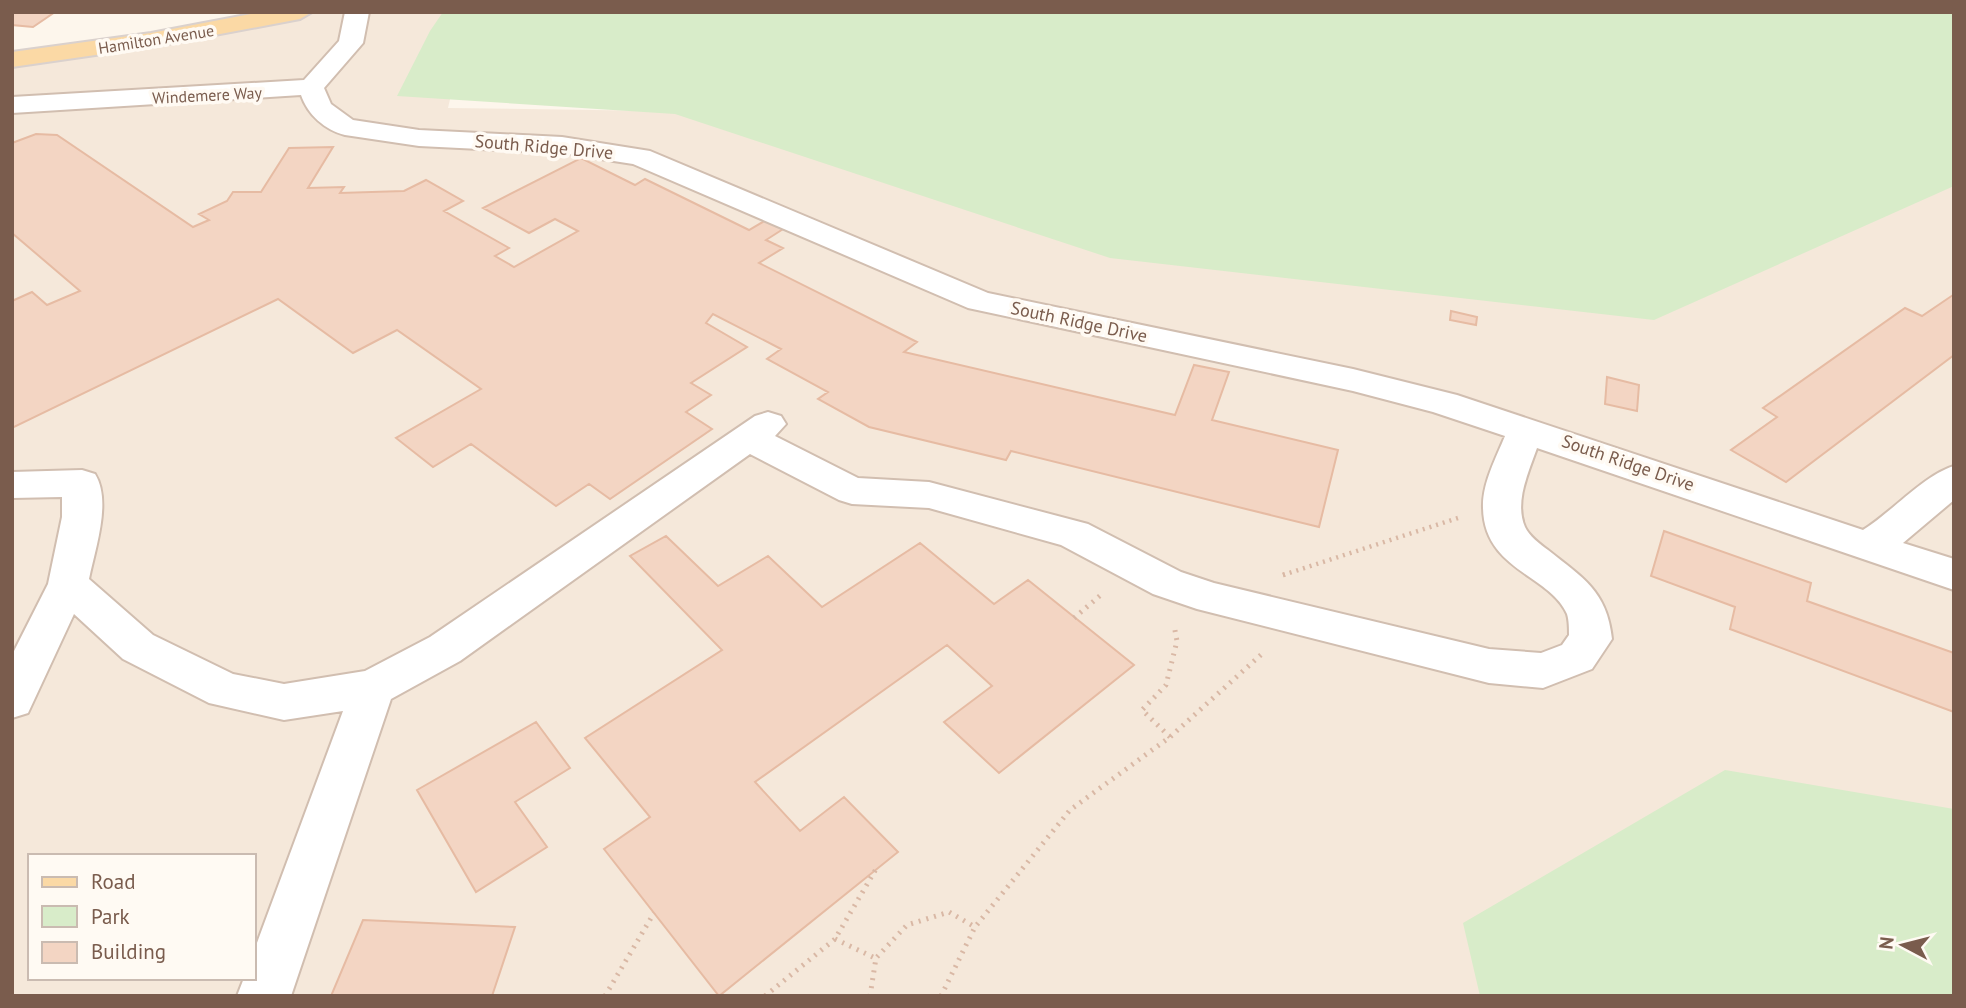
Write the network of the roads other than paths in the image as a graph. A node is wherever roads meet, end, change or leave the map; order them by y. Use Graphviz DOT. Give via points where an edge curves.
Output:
graph roads {
  1 [pos="300,12"];
  2 [pos="357,12"];
  3 [pos="12,60"];
  4 [pos="311,88"];
  5 [pos="12,105"];
  6 [pos="1526,429"];
  7 [pos="1954,479"];
  8 [pos="12,485"];
  9 [pos="1869,545"];
  10 [pos="1954,575"];
  11 [pos="68,584"];
  12 [pos="373,688"];
  13 [pos="12,700"];
  14 [pos="264,996"];
  1 -- 3 [label="main road, Hamilton Avenue"];
  2 -- 4 [label="street" via="351,43"];
  4 -- 5 [label="street, Windemere Way"];
  4 -- 6 [label="street, South Ridge Drive" via="319,108 345,127 419,138 562,145 640,158 979,301 1353,380"];
  6 -- 9 [label="street, South Ridge Drive"];
  6 -- 12 [label="street" via="1502,504 1504,529 1522,551 1569,588 1587,612 1591,639 1577,657 1543,671 1489,666 1212,598 1167,583 1074,534 929,495 852,491 758,431 445,649"];
  7 -- 9 [label="street" via="1902,524"];
  8 -- 11 [label="street" via="82,483 81,517"];
  9 -- 10 [label="street, South Ridge Drive"];
  11 -- 12 [label="street" via="138,646 225,690 284,702"];
  11 -- 13 [label="street"];
  12 -- 14 [label="street"];
}
